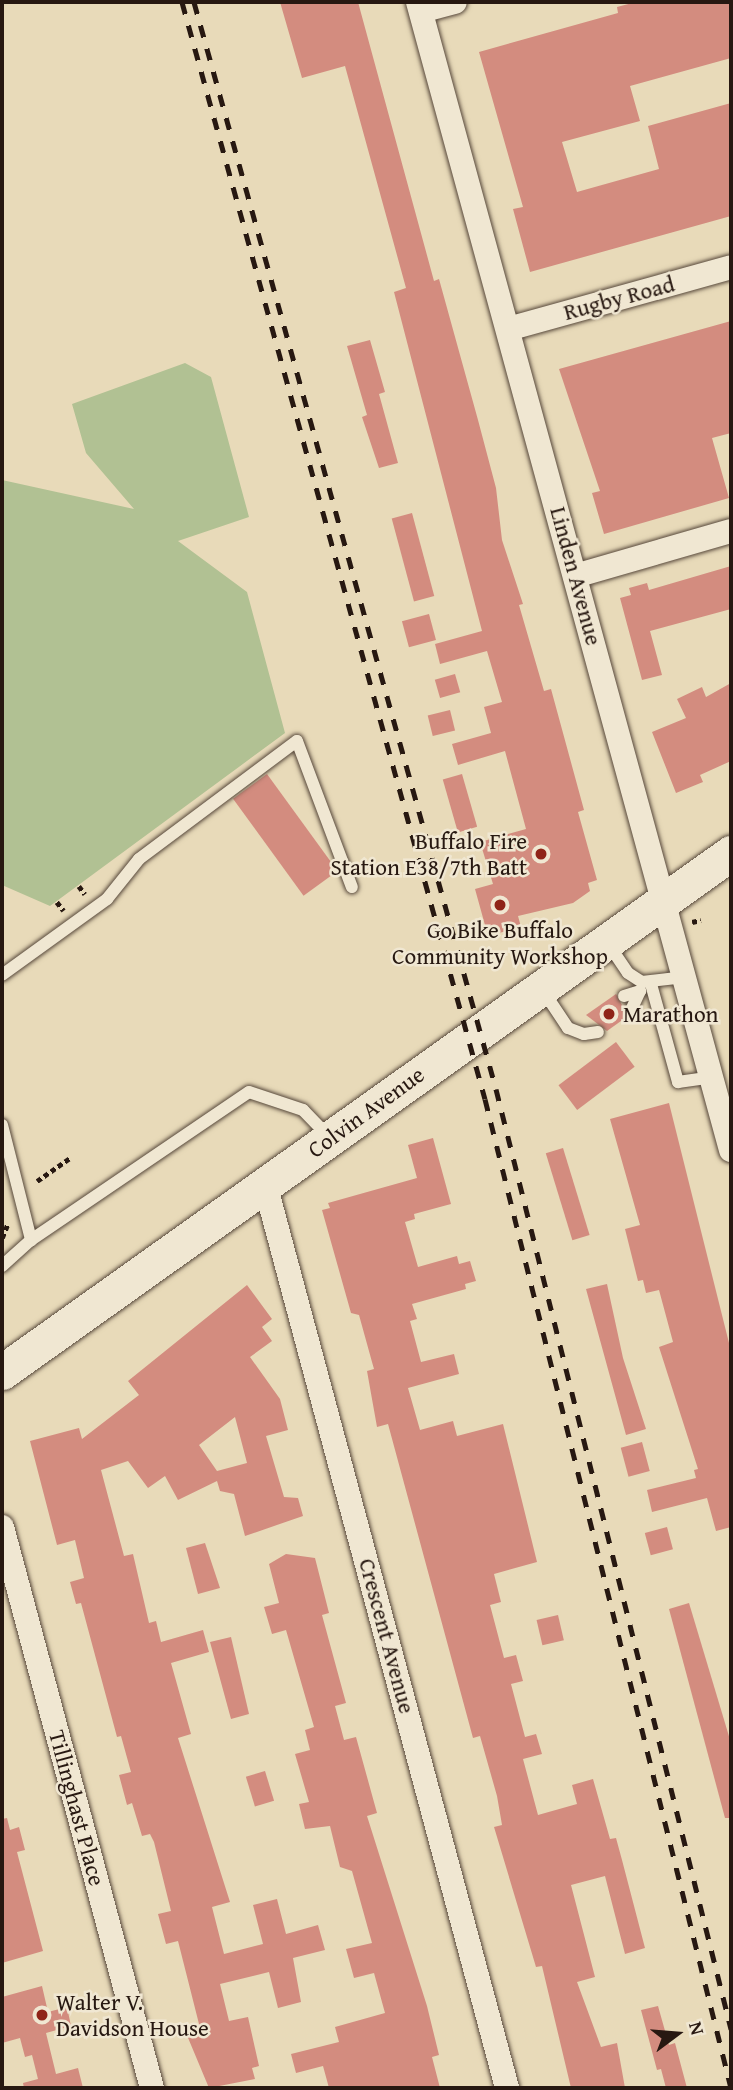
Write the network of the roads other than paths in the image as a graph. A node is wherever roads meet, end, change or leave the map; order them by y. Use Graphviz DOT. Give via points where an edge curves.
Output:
graph roads {
  1 [pos="455,2"];
  2 [pos="420,7"];
  3 [pos="731,267"];
  4 [pos="508,329"];
  5 [pos="731,531"];
  6 [pos="575,576"];
  7 [pos="731,853"];
  8 [pos="352,887"];
  9 [pos="666,900"];
  10 [pos="607,942"];
  11 [pos="2,975"];
  12 [pos="685,977"];
  13 [pos="644,986"];
  14 [pos="542,989"];
  15 [pos="624,996"];
  16 [pos="632,1008"];
  17 [pos="590,1020"];
  18 [pos="598,1032"];
  19 [pos="584,1034"];
  20 [pos="712,1077"];
  21 [pos="2,1125"];
  22 [pos="329,1138"];
  23 [pos="731,1150"];
  24 [pos="265,1184"];
  25 [pos="32,1240"];
  26 [pos="2,1266"];
  27 [pos="2,1372"];
  28 [pos="2,1527"];
  29 [pos="152,2088"];
  30 [pos="507,2088"];
  1 -- 2 [label="street"];
  2 -- 4 [label="street, Linden Avenue"];
  3 -- 4 [label="street, Rugby Road"];
  4 -- 6 [label="street, Linden Avenue"];
  5 -- 6 [label="street"];
  6 -- 9 [label="street, Linden Avenue"];
  7 -- 9 [label="street, Colvin Avenue"];
  8 -- 11 [label="lane" via="297,741 139,859 107,899"];
  9 -- 10 [label="street, Colvin Avenue"];
  9 -- 12 [label="street, Linden Avenue"];
  10 -- 13 [label="lane" via="628,973"];
  10 -- 14 [label="street, Colvin Avenue"];
  12 -- 13 [label="lane"];
  12 -- 20 [label="street, Linden Avenue"];
  13 -- 15 [label="lane"];
  13 -- 16 [label="lane"];
  13 -- 20 [label="lane" via="678,1082"];
  14 -- 19 [label="lane" via="568,1028"];
  14 -- 22 [label="street, Colvin Avenue"];
  17 -- 19 [label="lane"];
  18 -- 19 [label="lane"];
  20 -- 23 [label="street, Linden Avenue"];
  21 -- 25 [label="lane"];
  22 -- 24 [label="street, Colvin Avenue"];
  22 -- 25 [label="lane" via="303,1110 248,1092"];
  24 -- 27 [label="street, Colvin Avenue"];
  24 -- 30 [label="street, Crescent Avenue"];
  25 -- 26 [label="lane"];
  28 -- 29 [label="street, Tillinghast Place"];
}
